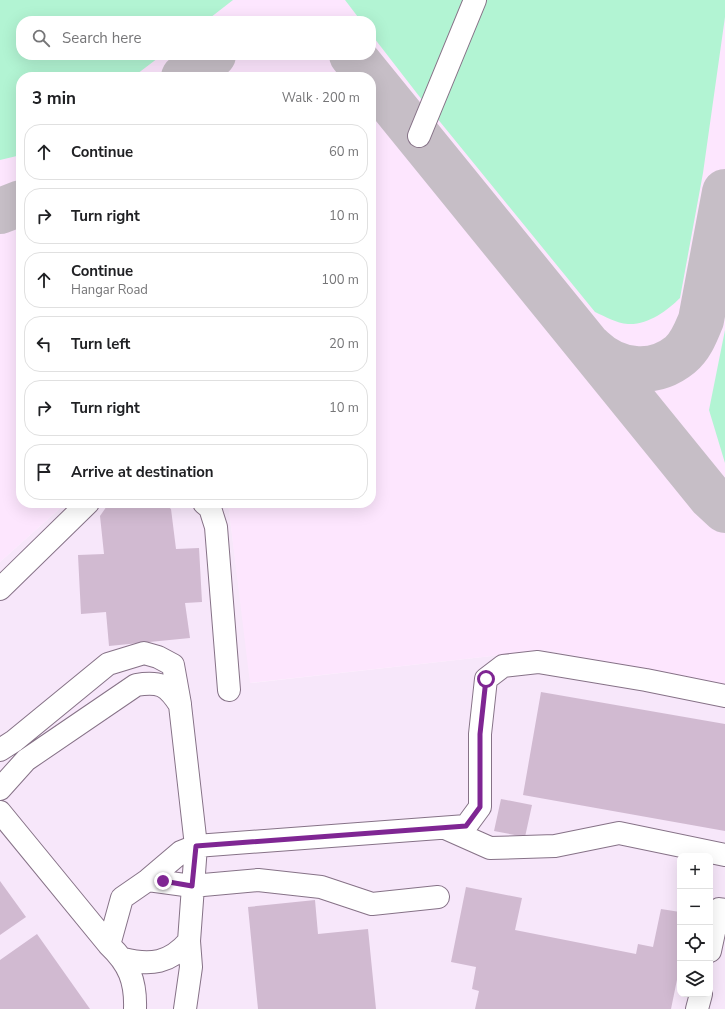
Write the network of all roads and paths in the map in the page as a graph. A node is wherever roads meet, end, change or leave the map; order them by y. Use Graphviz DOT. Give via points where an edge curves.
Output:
graph roads {
  1 [pos="475,0"];
  2 [pos="418,136"];
  3 [pos="83,508"];
  4 [pos="210,508"];
  5 [pos="0,589"];
  6 [pos="230,690"];
  7 [pos="725,696"];
  8 [pos="180,705"];
  9 [pos="0,750"];
  10 [pos="0,789"];
  11 [pos="0,812"];
  12 [pos="443,828"];
  13 [pos="196,846"];
  14 [pos="725,855"];
  15 [pos="148,880"];
  16 [pos="192,886"];
  17 [pos="438,897"];
  18 [pos="725,910"];
  19 [pos="713,937"];
  20 [pos="190,941"];
  21 [pos="116,952"];
  22 [pos="700,997"];
  23 [pos="135,1009"];
  24 [pos="185,1009"];
  25 [pos="698,1009"];
  1 -- 2 [label="street"];
  3 -- 5 [label="street"];
  4 -- 6 [label="street" via="216,527"];
  7 -- 12 [label="street" via="538,662 503,666 486,679 480,734 480,807 466,826"];
  8 -- 9 [label="street" via="173,665 144,653 108,664"];
  8 -- 10 [label="street" via="170,690 153,682 136,685 26,760"];
  8 -- 13 [label="street"];
  11 -- 21 [label="street"];
  12 -- 13 [label="street"];
  12 -- 14 [label="street" via="490,848 555,846 619,833"];
  13 -- 15 [label="street" via="181,852"];
  13 -- 16 [label="street"];
  15 -- 16 [label="street"];
  15 -- 21 [label="street" via="122,898"];
  16 -- 17 [label="street" via="258,880 321,887 372,904"];
  16 -- 20 [label="street"];
  18 -- 19 [label="street" via="719,909"];
  20 -- 21 [label="street" via="178,954 158,962 137,962"];
  20 -- 24 [label="street" via="191,967"];
  21 -- 23 [label="street" via="134,982"];
  22 -- 25 [label="street"];
}
